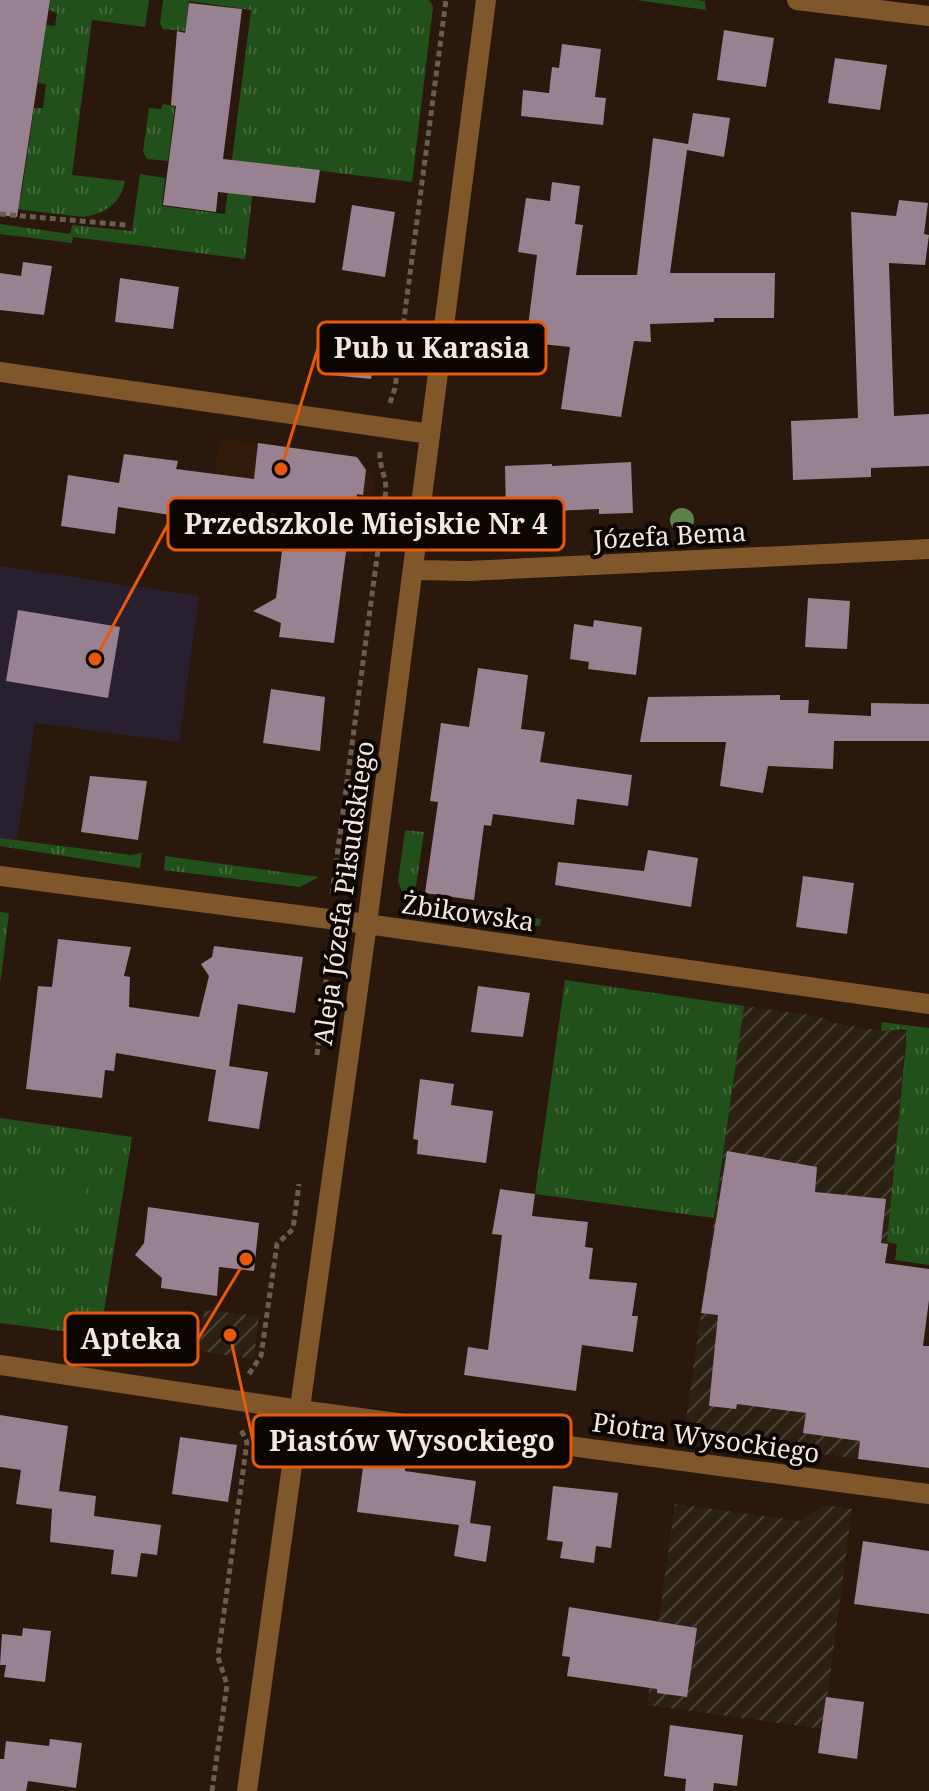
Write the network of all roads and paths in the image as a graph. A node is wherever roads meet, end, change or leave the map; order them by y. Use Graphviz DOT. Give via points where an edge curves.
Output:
graph roads {
  1 [pos="446,0"];
  2 [pos="486,0"];
  3 [pos="797,0"];
  4 [pos="929,16"];
  5 [pos="0,214"];
  6 [pos="126,225"];
  7 [pos="0,372"];
  8 [pos="387,411"];
  9 [pos="430,434"];
  10 [pos="381,447"];
  11 [pos="929,549"];
  12 [pos="413,570"];
  13 [pos="0,876"];
  14 [pos="332,895"];
  15 [pos="367,924"];
  16 [pos="326,941"];
  17 [pos="929,1004"];
  18 [pos="316,1066"];
  19 [pos="301,1174"];
  20 [pos="0,1365"];
  21 [pos="244,1383"];
  22 [pos="300,1410"];
  23 [pos="240,1424"];
  24 [pos="929,1494"];
  25 [pos="212,1791"];
  26 [pos="247,1791"];
  1 -- 8 [label="path" via="398,373"];
  2 -- 9 [label="street, Aleja Józefa Piłsudskiego"];
  3 -- 4 [label="street"];
  5 -- 6 [label="path"];
  7 -- 9 [label="street"];
  9 -- 12 [label="street, Aleja Józefa Piłsudskiego"];
  10 -- 14 [label="path" via="386,490"];
  11 -- 12 [label="street, Józefa Bema"];
  12 -- 15 [label="street, Aleja Józefa Piłsudskiego"];
  13 -- 15 [label="street, Żbikowska"];
  15 -- 17 [label="street, Żbikowska"];
  15 -- 22 [label="street, Aleja Józefa Piłsudskiego"];
  16 -- 18 [label="path" via="329,959"];
  19 -- 21 [label="path" via="293,1229 277,1244 261,1356"];
  20 -- 22 [label="street, Piotra Wysockiego"];
  22 -- 24 [label="street, Piotra Wysockiego"];
  22 -- 26 [label="street, Aleja Józefa Piłsudskiego"];
  23 -- 25 [label="path" via="247,1442 218,1657 227,1685"];
}
